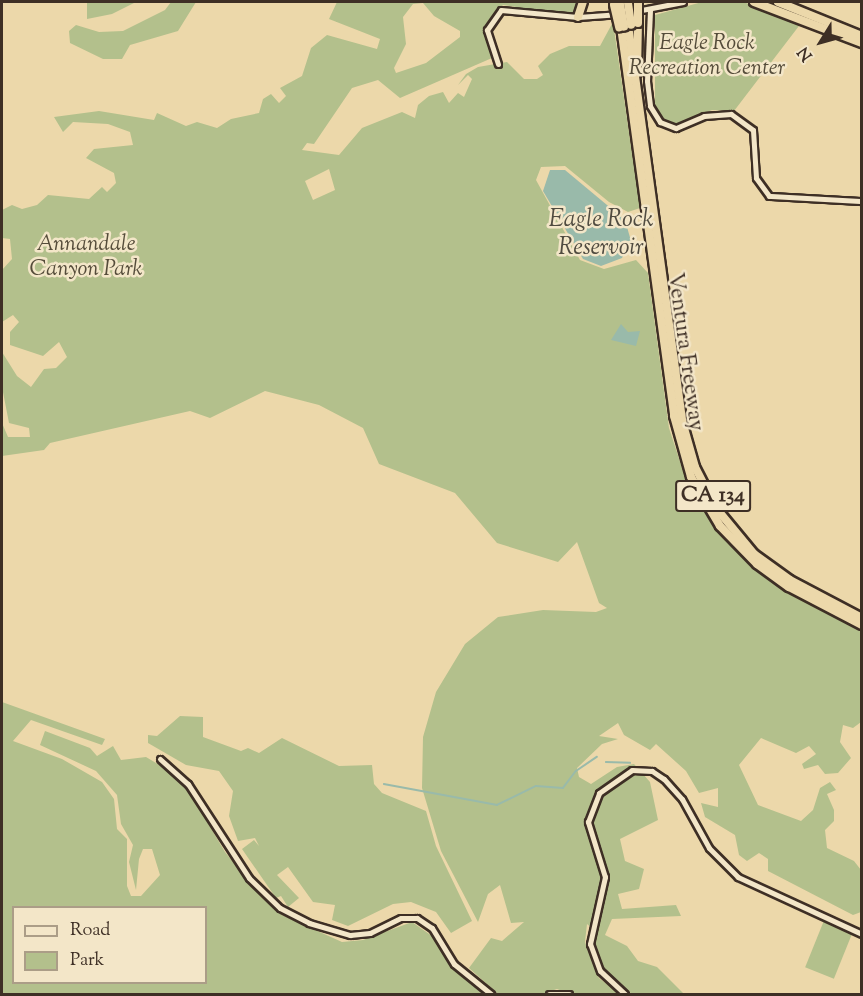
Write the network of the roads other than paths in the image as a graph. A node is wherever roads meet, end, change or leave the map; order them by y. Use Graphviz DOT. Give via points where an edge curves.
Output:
graph roads {
  1 [pos="586,2"];
  2 [pos="638,2"];
  3 [pos="681,2"];
  4 [pos="754,2"];
  5 [pos="778,2"];
  6 [pos="621,3"];
  7 [pos="650,10"];
  8 [pos="581,17"];
  9 [pos="627,26"];
  10 [pos="843,30"];
  11 [pos="859,38"];
  12 [pos="498,64"];
  13 [pos="861,201"];
  14 [pos="655,242"];
  15 [pos="658,267"];
  16 [pos="662,290"];
  17 [pos="665,313"];
  18 [pos="861,622"];
  19 [pos="160,759"];
  20 [pos="861,934"];
  21 [pos="491,994"];
  22 [pos="549,994"];
  23 [pos="568,994"];
  24 [pos="625,994"];
  1 -- 8 [label="highway"];
  2 -- 9 [label="highway, bridge"];
  3 -- 7 [label="street"];
  4 -- 10 [label="highway"];
  5 -- 10 [label="highway"];
  6 -- 9 [label="highway, bridge"];
  6 -- 9 [label="highway, bridge"];
  7 -- 8 [label="street"];
  7 -- 13 [label="street" via="647,81 650,106 660,122 676,128 704,116 731,114 753,130 756,178 770,196"];
  8 -- 12 [label="street" via="501,10 487,30"];
  9 -- 14 [label="highway"];
  9 -- 14 [label="highway, Ventura Freeway / CA 134" via="637,73"];
  9 -- 14 [label="highway, Ventura Freeway / CA 134" via="626,61"];
  10 -- 11 [label="highway"];
  14 -- 15 [label="highway, Ventura Freeway / CA 134"];
  14 -- 15 [label="highway, Ventura Freeway / CA 134"];
  15 -- 16 [label="highway, Ventura Freeway / CA 134"];
  16 -- 17 [label="highway, Ventura Freeway / CA 134"];
  16 -- 17 [label="highway, Ventura Freeway / CA 134"];
  17 -- 18 [label="highway, Ventura Freeway / CA 134" via="686,431 709,491 725,517 779,569"];
  17 -- 18 [label="highway, Ventura Freeway / CA 134" via="686,463 709,510 746,554 789,587"];
  19 -- 21 [label="street" via="188,784 243,871 280,908 309,923 350,935 417,918 432,928 454,964"];
  20 -- 24 [label="street" via="738,877 709,848 682,800 664,780 652,771 632,770 599,793 588,822 605,877 590,944 600,971"];
  22 -- 23 [label="street"];
}
